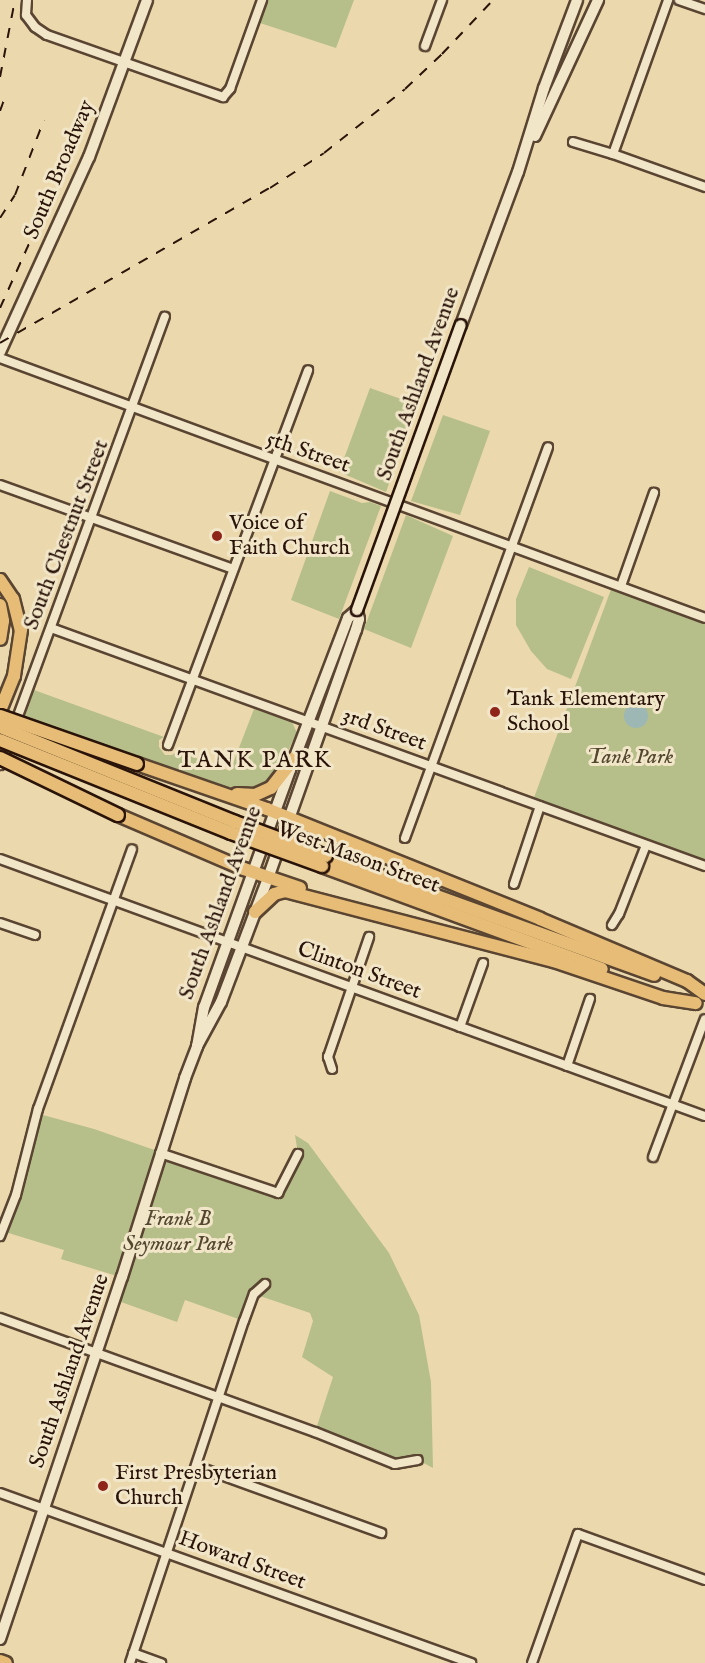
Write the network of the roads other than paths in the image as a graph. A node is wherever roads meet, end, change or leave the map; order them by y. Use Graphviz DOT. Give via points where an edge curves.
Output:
graph roads {
  1 [pos="27,0"];
  2 [pos="147,0"];
  3 [pos="262,0"];
  4 [pos="442,0"];
  5 [pos="577,0"];
  6 [pos="598,0"];
  7 [pos="669,0"];
  8 [pos="680,0"];
  9 [pos="705,9"];
  10 [pos="425,46"];
  11 [pos="124,63"];
  12 [pos="573,142"];
  13 [pos="613,153"];
  14 [pos="518,172"];
  15 [pos="705,187"];
  16 [pos="165,317"];
  17 [pos="0,352"];
  18 [pos="0,358"];
  19 [pos="308,370"];
  20 [pos="134,407"];
  21 [pos="548,447"];
  22 [pos="274,460"];
  23 [pos="0,485"];
  24 [pos="654,493"];
  25 [pos="92,517"];
  26 [pos="512,546"];
  27 [pos="233,569"];
  28 [pos="0,580"];
  29 [pos="621,586"];
  30 [pos="0,604"];
  31 [pos="357,610"];
  32 [pos="705,618"];
  33 [pos="51,628"];
  34 [pos="0,639"];
  35 [pos="193,680"];
  36 [pos="0,711"];
  37 [pos="0,716"];
  38 [pos="308,722"];
  39 [pos="322,726"];
  40 [pos="0,727"];
  41 [pos="0,740"];
  42 [pos="168,745"];
  43 [pos="295,757"];
  44 [pos="0,758"];
  45 [pos="0,765"];
  46 [pos="431,766"];
  47 [pos="218,791"];
  48 [pos="540,806"];
  49 [pos="275,812"];
  50 [pos="289,818"];
  51 [pos="405,838"];
  52 [pos="646,845"];
  53 [pos="132,849"];
  54 [pos="0,859"];
  55 [pos="324,861"];
  56 [pos="705,866"];
  57 [pos="253,872"];
  58 [pos="268,878"];
  59 [pos="514,884"];
  60 [pos="113,900"];
  61 [pos="350,906"];
  62 [pos="255,912"];
  63 [pos="0,923"];
  64 [pos="612,925"];
  65 [pos="35,935"];
  66 [pos="369,937"];
  67 [pos="227,942"];
  68 [pos="242,948"];
  69 [pos="483,963"];
  70 [pos="351,987"];
  71 [pos="705,994"];
  72 [pos="590,999"];
  73 [pos="700,1005"];
  74 [pos="705,1018"];
  75 [pos="460,1027"];
  76 [pos="197,1047"];
  77 [pos="567,1066"];
  78 [pos="332,1069"];
  79 [pos="673,1104"];
  80 [pos="705,1116"];
  81 [pos="160,1153"];
  82 [pos="298,1154"];
  83 [pos="653,1157"];
  84 [pos="0,1236"];
  85 [pos="265,1284"];
  86 [pos="0,1318"];
  87 [pos="96,1353"];
  88 [pos="218,1397"];
  89 [pos="418,1460"];
  90 [pos="196,1466"];
  91 [pos="0,1493"];
  92 [pos="44,1509"];
  93 [pos="381,1533"];
  94 [pos="166,1553"];
  95 [pos="705,1580"];
  96 [pos="0,1638"];
  97 [pos="133,1653"];
  98 [pos="0,1661"];
  99 [pos="6,1663"];
  100 [pos="130,1663"];
  101 [pos="161,1663"];
  102 [pos="471,1663"];
  103 [pos="532,1663"];
  1 -- 11 [label="street" via="26,15 47,35"];
  2 -- 11 [label="main road, South Broadway"];
  3 -- 11 [label="street" via="230,89 223,97"];
  4 -- 10 [label="street"];
  5 -- 14 [label="main road, South Ashland Avenue"];
  6 -- 14 [label="main road, South Ashland Avenue"];
  7 -- 13 [label="street"];
  8 -- 9 [label="street"];
  11 -- 17 [label="main road, South Broadway" via="89,157"];
  12 -- 13 [label="street"];
  13 -- 15 [label="street"];
  14 -- 31 [label="main road, South Ashland Avenue, bridge"];
  16 -- 20 [label="street, South Chestnut Street"];
  18 -- 20 [label="street, 5th Street"];
  19 -- 22 [label="street"];
  20 -- 22 [label="street, 5th Street"];
  20 -- 25 [label="street, South Chestnut Street"];
  21 -- 26 [label="street"];
  22 -- 26 [label="street, 5th Street"];
  22 -- 27 [label="street"];
  23 -- 25 [label="street"];
  24 -- 29 [label="street"];
  25 -- 27 [label="street"];
  25 -- 33 [label="street, South Chestnut Street"];
  26 -- 29 [label="street, 5th Street"];
  26 -- 46 [label="street"];
  27 -- 35 [label="street"];
  28 -- 36 [label="main road" via="13,599 21,630 14,676"];
  29 -- 32 [label="street, 5th Street"];
  30 -- 34 [label="main road"];
  31 -- 38 [label="main road, South Ashland Avenue" via="348,618"];
  31 -- 39 [label="main road, South Ashland Avenue" via="358,623"];
  33 -- 35 [label="street, 3rd Street"];
  33 -- 45 [label="street, South Chestnut Street"];
  35 -- 38 [label="street, 3rd Street"];
  35 -- 42 [label="street"];
  37 -- 47 [label="main road, bridge"];
  38 -- 39 [label="street, 3rd Street"];
  38 -- 43 [label="main road, South Ashland Avenue"];
  39 -- 46 [label="street, 3rd Street"];
  39 -- 50 [label="main road, South Ashland Avenue"];
  40 -- 55 [label="main road, West Mason Street, bridge"];
  41 -- 55 [label="main road, West Mason Street, bridge" via="231,833"];
  43 -- 47 [label="main road" via="276,783 261,794"];
  43 -- 49 [label="main road, South Ashland Avenue"];
  44 -- 57 [label="main road, bridge" via="118,815"];
  46 -- 48 [label="street, 3rd Street"];
  46 -- 51 [label="street"];
  47 -- 49 [label="main road"];
  48 -- 52 [label="street, 3rd Street"];
  48 -- 59 [label="street"];
  49 -- 50 [label="main road"];
  49 -- 57 [label="main road, South Ashland Avenue"];
  50 -- 58 [label="main road, South Ashland Avenue"];
  50 -- 71 [label="main road" via="687,981"];
  52 -- 56 [label="street, 3rd Street"];
  52 -- 64 [label="street"];
  53 -- 60 [label="street"];
  54 -- 60 [label="street, Clinton Street"];
  55 -- 71 [label="main road, West Mason Street"];
  55 -- 73 [label="main road, West Mason Street"];
  57 -- 58 [label="main road"];
  57 -- 67 [label="main road, South Ashland Avenue"];
  58 -- 61 [label="main road"];
  58 -- 62 [label="main road, South Ashland Avenue"];
  60 -- 67 [label="street, Clinton Street"];
  60 -- 84 [label="street" via="38,1109 16,1195"];
  61 -- 62 [label="main road" via="285,891 274,894"];
  61 -- 73 [label="main road" via="555,961 663,998"];
  62 -- 68 [label="main road, South Ashland Avenue"];
  63 -- 65 [label="street"];
  66 -- 70 [label="street"];
  67 -- 68 [label="street, Clinton Street"];
  67 -- 76 [label="main road, South Ashland Avenue" via="202,1012"];
  68 -- 70 [label="street, Clinton Street"];
  68 -- 76 [label="main road, South Ashland Avenue" via="216,1016"];
  69 -- 75 [label="street"];
  70 -- 75 [label="street, Clinton Street"];
  70 -- 78 [label="street" via="328,1057"];
  72 -- 77 [label="street"];
  74 -- 79 [label="street"];
  75 -- 77 [label="street, Clinton Street"];
  76 -- 81 [label="main road, South Ashland Avenue"];
  77 -- 79 [label="street, Clinton Street"];
  79 -- 80 [label="street, Clinton Street"];
  79 -- 83 [label="street"];
  81 -- 82 [label="street" via="278,1193"];
  81 -- 87 [label="main road, South Ashland Avenue"];
  85 -- 88 [label="street" via="253,1297"];
  86 -- 87 [label="street"];
  87 -- 88 [label="street"];
  87 -- 92 [label="main road, South Ashland Avenue"];
  88 -- 89 [label="street" via="395,1464"];
  88 -- 90 [label="street"];
  90 -- 93 [label="street"];
  90 -- 94 [label="street"];
  91 -- 92 [label="street, Howard Street"];
  92 -- 94 [label="street, Howard Street"];
  92 -- 96 [label="main road, South Ashland Avenue"];
  94 -- 97 [label="street"];
  94 -- 102 [label="street, Howard Street"];
  95 -- 103 [label="street" via="578,1534"];
  97 -- 100 [label="street"];
  97 -- 101 [label="street"];
  98 -- 99 [label="main road"];
}
